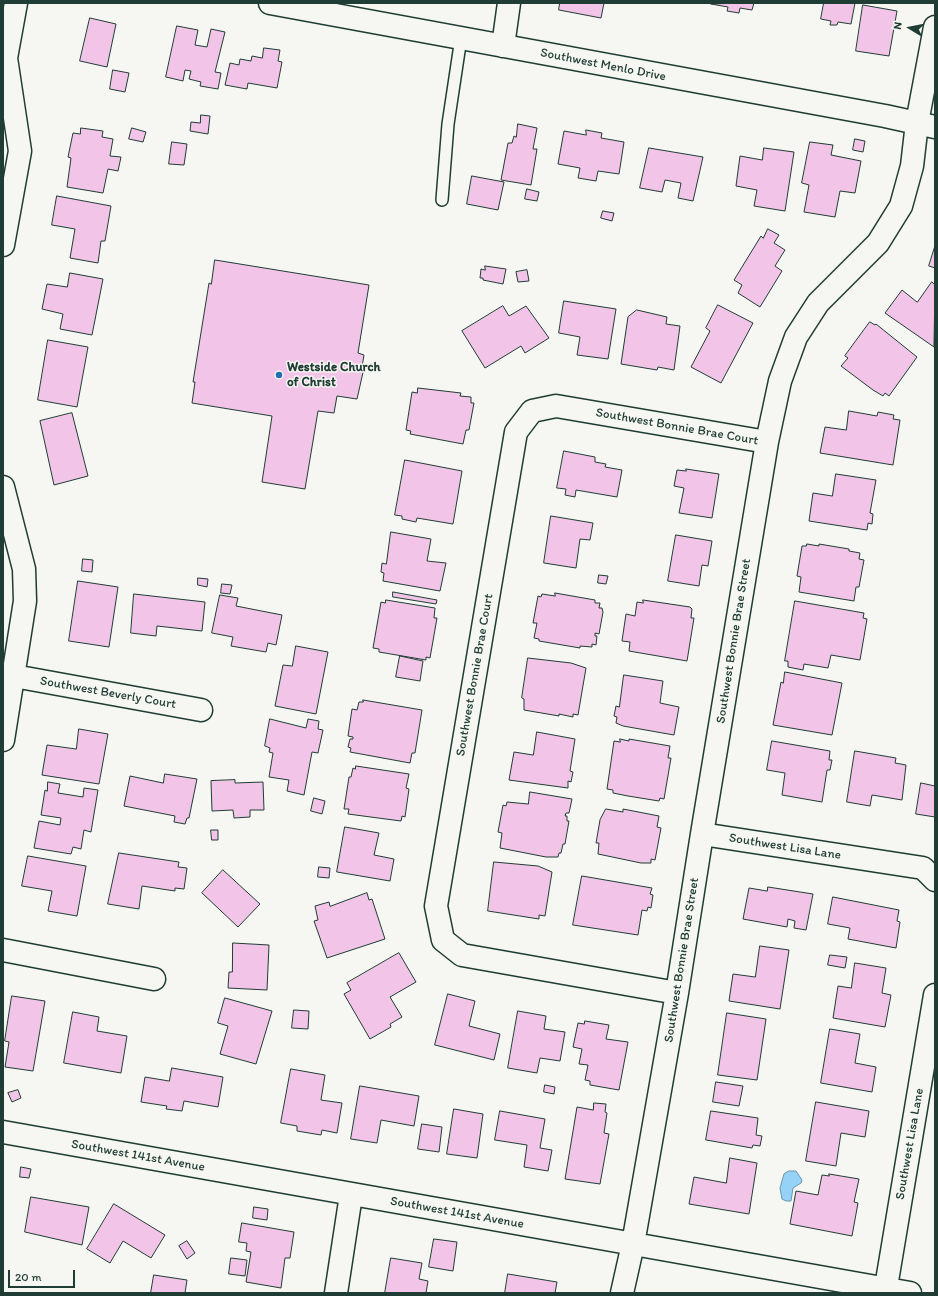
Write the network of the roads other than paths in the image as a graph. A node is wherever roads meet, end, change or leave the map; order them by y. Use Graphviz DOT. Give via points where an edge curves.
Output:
graph roads {
  1 [pos="16,3"];
  2 [pos="270,3"];
  3 [pos="509,3"];
  4 [pos="935,27"];
  5 [pos="461,38"];
  6 [pos="503,46"];
  7 [pos="926,125"];
  8 [pos="442,200"];
  9 [pos="3,245"];
  10 [pos="767,442"];
  11 [pos="3,487"];
  12 [pos="14,676"];
  13 [pos="201,710"];
  14 [pos="3,740"];
  15 [pos="702,834"];
  16 [pos="935,880"];
  17 [pos="3,950"];
  18 [pos="154,980"];
  19 [pos="677,993"];
  20 [pos="935,995"];
  21 [pos="3,1132"];
  22 [pos="351,1195"];
  23 [pos="633,1244"];
  24 [pos="885,1291"];
  25 [pos="336,1293"];
  26 [pos="622,1293"];
  27 [pos="910,1293"];
  1 -- 9 [label="street" via="6,58 20,152"];
  2 -- 5 [label="street, Southwest Menlo Drive"];
  3 -- 6 [label="street"];
  4 -- 7 [label="street, Southwest Bonnie Brae Street"];
  5 -- 6 [label="street, Southwest Menlo Drive"];
  5 -- 8 [label="lane" via="448,124"];
  6 -- 7 [label="street, Southwest Menlo Drive"];
  7 -- 10 [label="street, Southwest Bonnie Brae Street" via="901,206 878,243 818,303 796,337 780,381"];
  10 -- 15 [label="street, Southwest Bonnie Brae Street"];
  10 -- 19 [label="street, Southwest Bonnie Brae Court" via="556,406 532,411 516,432 436,906 443,940 462,955"];
  11 -- 12 [label="street" via="24,569 25,601"];
  12 -- 13 [label="street, Southwest Beverly Court"];
  12 -- 14 [label="street"];
  15 -- 16 [label="street, Southwest Lisa Lane" via="923,868"];
  15 -- 19 [label="street, Southwest Bonnie Brae Street"];
  17 -- 18 [label="street"];
  19 -- 23 [label="street, Southwest Bonnie Brae Street"];
  20 -- 24 [label="street, Southwest Lisa Lane"];
  21 -- 22 [label="street, Southwest 141st Avenue"];
  22 -- 23 [label="street, Southwest 141st Avenue"];
  22 -- 25 [label="street"];
  23 -- 24 [label="street, Southwest 141st Avenue"];
  23 -- 26 [label="street, Southwest Bonnie Brae Street"];
  24 -- 27 [label="street, Southwest 141st Avenue"];
}
